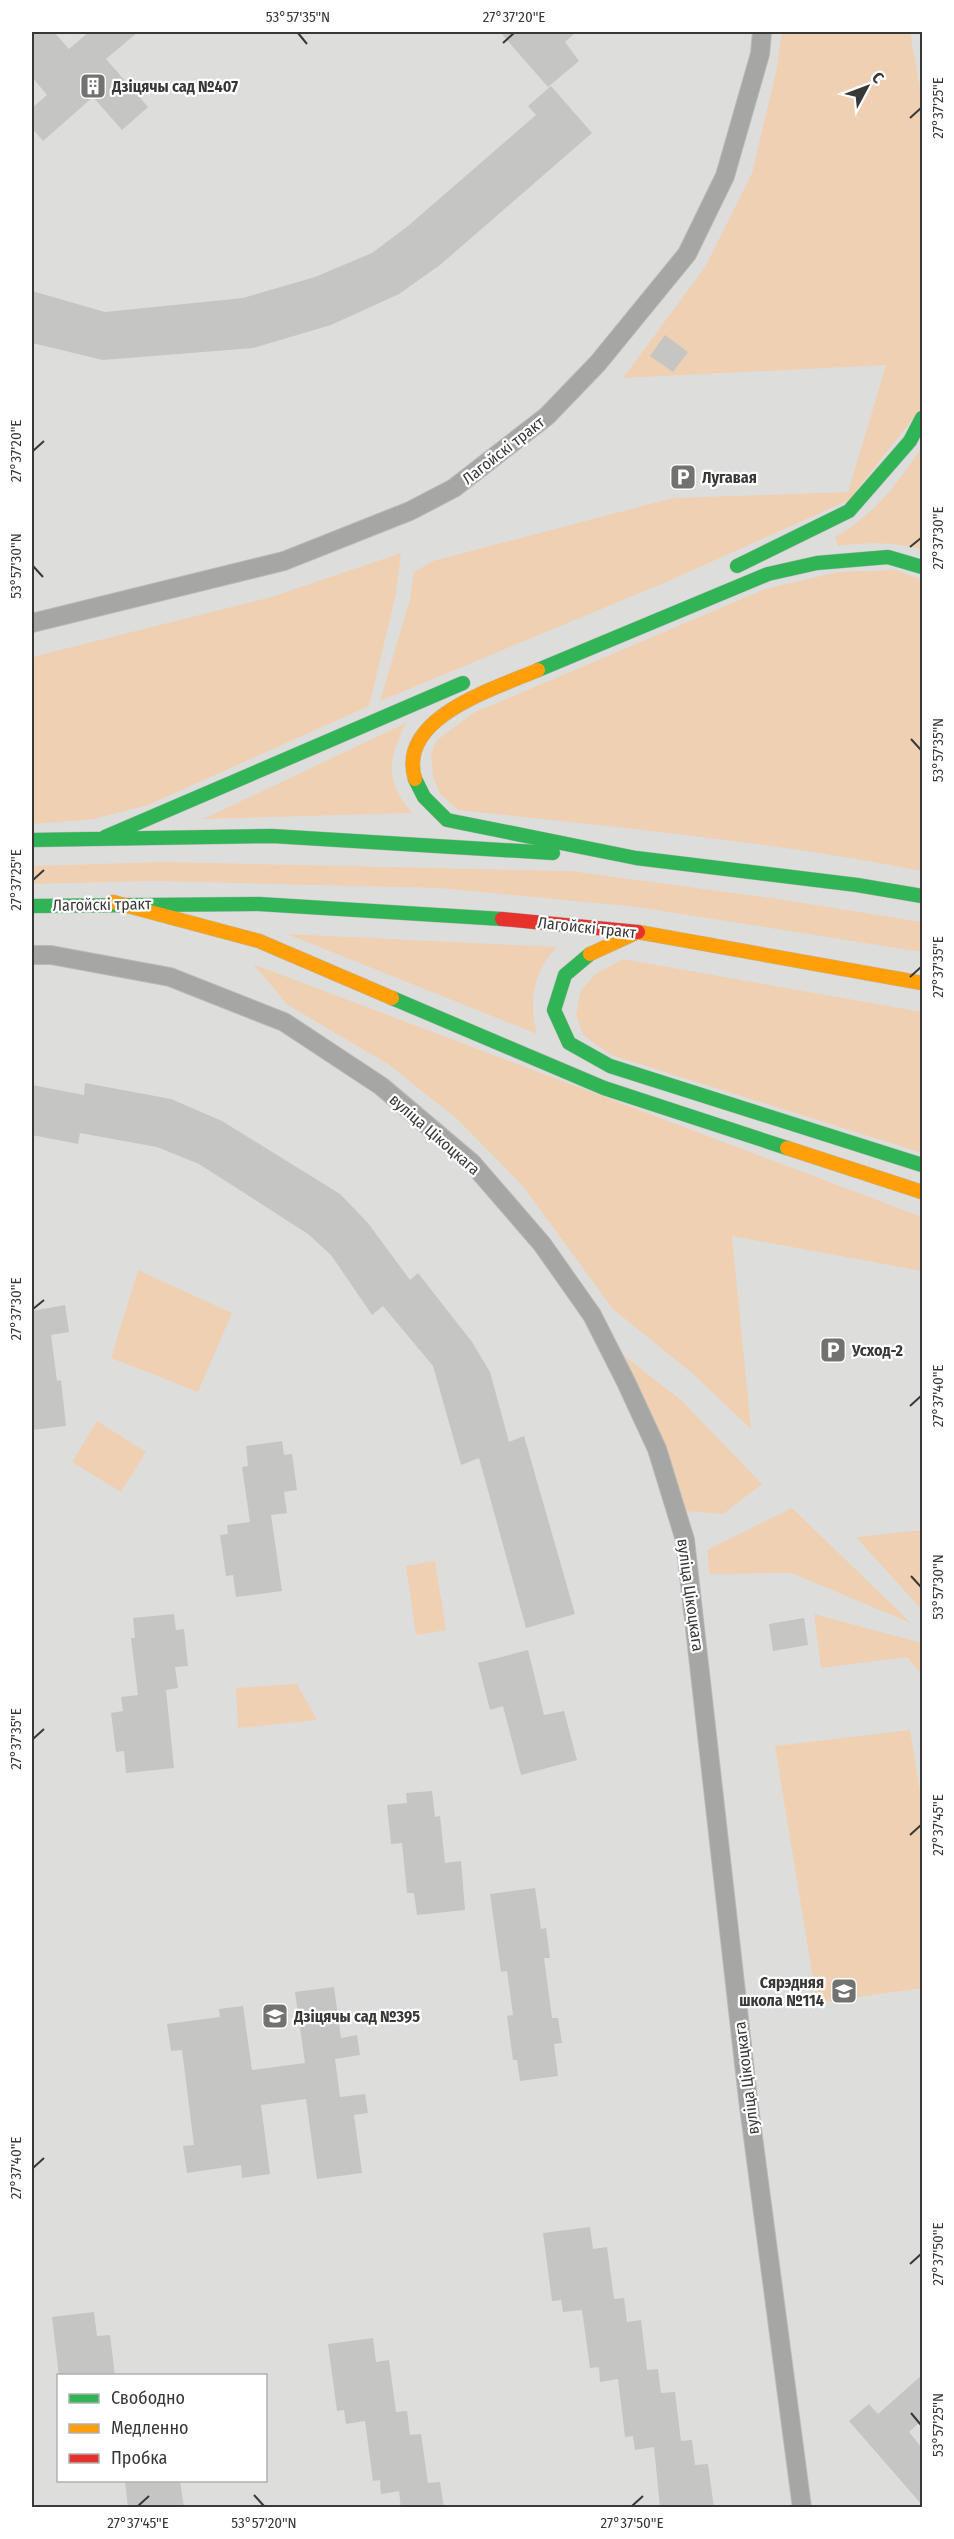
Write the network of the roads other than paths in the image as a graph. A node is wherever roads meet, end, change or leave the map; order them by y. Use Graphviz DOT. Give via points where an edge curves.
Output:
graph roads {
  1 [pos="762,32"];
  2 [pos="922,418"];
  3 [pos="922,567"];
  4 [pos="723,572"];
  5 [pos="32,623"];
  6 [pos="473,679"];
  7 [pos="105,837"];
  8 [pos="32,840"];
  9 [pos="636,858"];
  10 [pos="922,896"];
  11 [pos="113,902"];
  12 [pos="32,906"];
  13 [pos="638,932"];
  14 [pos="32,955"];
  15 [pos="922,984"];
  16 [pos="922,1165"];
  17 [pos="922,1192"];
  18 [pos="802,2508"];
  1 -- 5 [label="street, Лагойскі тракт" via="760,54 725,176 687,254 598,363 547,416 454,488 410,511 284,561"];
  2 -- 4 [label="main road" via="910,441 849,511"];
  3 -- 9 [label="main road" via="888,557 817,563 768,574 472,698 437,718 419,738 412,760 416,786 429,806 447,820"];
  6 -- 7 [label="main road"];
  7 -- 8 [label="main road"];
  7 -- 9 [label="main road" via="272,836"];
  9 -- 10 [label="main road"];
  11 -- 12 [label="main road, Лагойскі тракт"];
  11 -- 13 [label="main road, Лагойскі тракт" via="255,904 511,919"];
  11 -- 17 [label="main road" via="259,941 604,1088"];
  13 -- 15 [label="main road, Лагойскі тракт"];
  13 -- 16 [label="main road" via="587,955 565,975 554,1010 569,1043 610,1066"];
  14 -- 18 [label="street, вуліца Цікоцкага" via="170,977 284,1022 381,1086 472,1163 542,1244 592,1315 627,1382 657,1449 685,1540 748,2099"];
}
